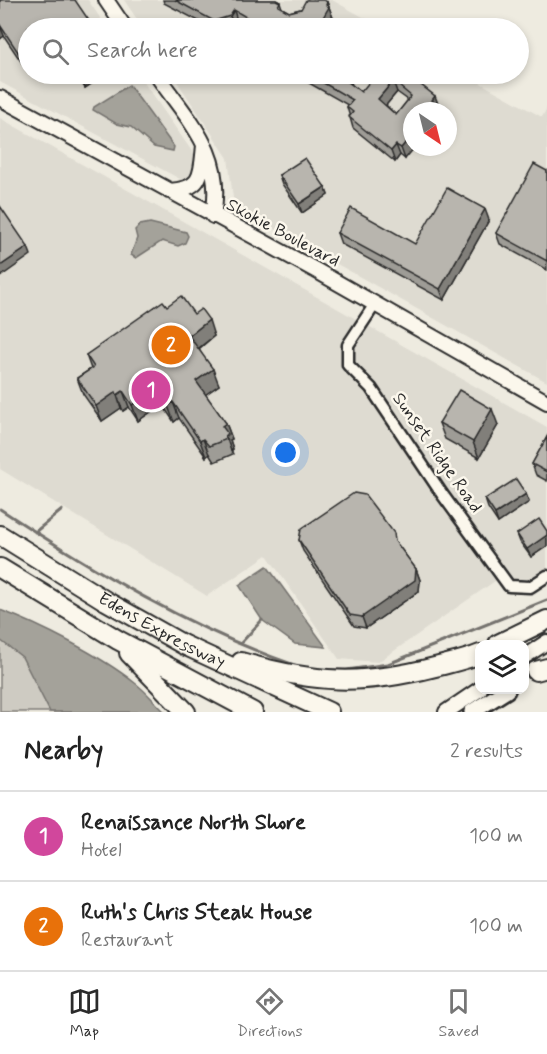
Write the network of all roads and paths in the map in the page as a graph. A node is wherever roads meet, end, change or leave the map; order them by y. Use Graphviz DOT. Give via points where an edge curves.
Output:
graph roads {
  1 [pos="106,0"];
  2 [pos="118,18"];
  3 [pos="163,84"];
  4 [pos="0,98"];
  5 [pos="204,143"];
  6 [pos="167,191"];
  7 [pos="213,216"];
  8 [pos="375,304"];
  9 [pos="547,402"];
  10 [pos="0,535"];
  11 [pos="0,568"];
  12 [pos="547,576"];
  13 [pos="547,621"];
  14 [pos="117,640"];
  15 [pos="508,640"];
  16 [pos="547,642"];
  17 [pos="184,645"];
  18 [pos="475,655"];
  19 [pos="536,668"];
  20 [pos="475,692"];
  21 [pos="501,694"];
  22 [pos="186,712"];
  23 [pos="253,712"];
  24 [pos="329,712"];
  25 [pos="446,712"];
  26 [pos="472,712"];
  1 -- 2 [label="main road"];
  3 -- 5 [label="main road"];
  4 -- 6 [label="main road, Skokie Boulevard"];
  5 -- 6 [label="main road" via="198,180 190,188"];
  5 -- 7 [label="main road" via="214,166 218,191"];
  6 -- 7 [label="main road, Skokie Boulevard"];
  7 -- 8 [label="main road, Skokie Boulevard"];
  8 -- 9 [label="main road, Skokie Boulevard"];
  8 -- 12 [label="street, Sunset Ridge Road" via="348,345 348,365 371,388 509,586 530,587"];
  10 -- 17 [label="highway, Edens Expressway"];
  11 -- 14 [label="highway, Edens Expressway"];
  13 -- 15 [label="highway"];
  14 -- 22 [label="highway"];
  14 -- 23 [label="highway, Edens Expressway"];
  16 -- 19 [label="main road"];
  17 -- 18 [label="highway" via="285,675 333,682 405,675"];
  17 -- 24 [label="highway, Edens Expressway"];
  20 -- 25 [label="main road"];
  21 -- 26 [label="main road"];
}
